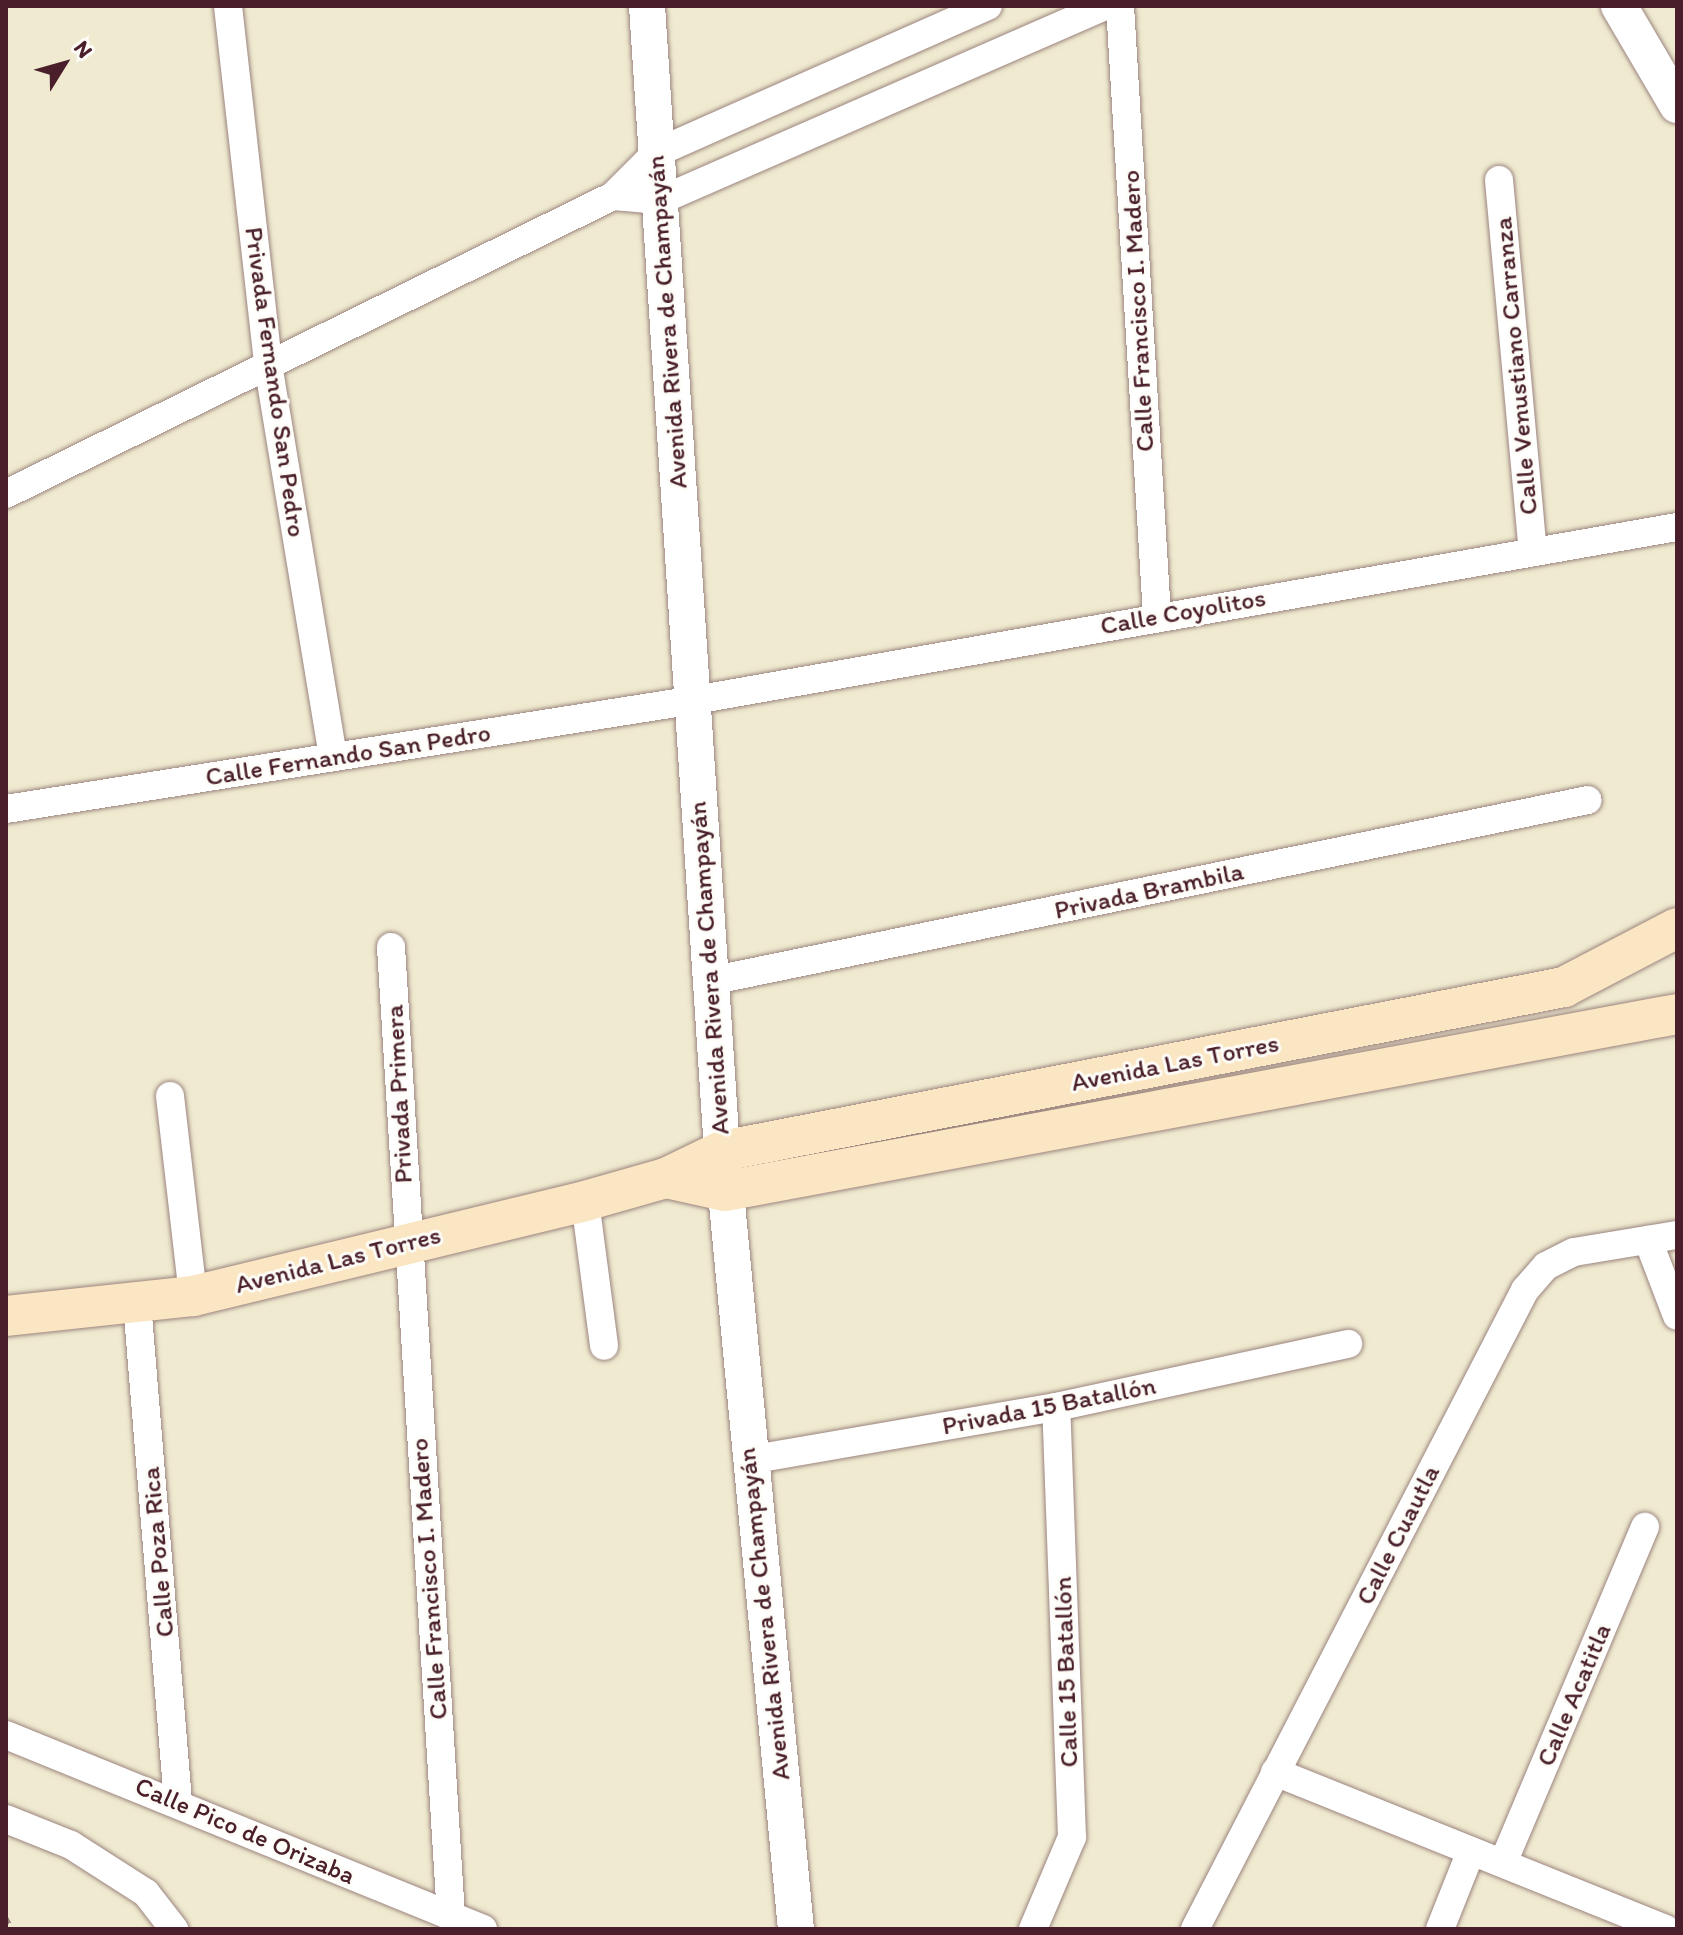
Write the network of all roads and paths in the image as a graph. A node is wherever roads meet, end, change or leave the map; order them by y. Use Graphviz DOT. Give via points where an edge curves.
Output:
graph roads {
  1 [pos="228,6"];
  2 [pos="647,6"];
  3 [pos="988,6"];
  4 [pos="1105,6"];
  5 [pos="1120,6"];
  6 [pos="1619,6"];
  7 [pos="1674,90"];
  8 [pos="656,153"];
  9 [pos="1499,180"];
  10 [pos="613,196"];
  11 [pos="661,200"];
  12 [pos="269,370"];
  13 [pos="6,494"];
  14 [pos="1677,527"];
  15 [pos="1533,551"];
  16 [pos="1157,616"];
  17 [pos="689,701"];
  18 [pos="333,757"];
  19 [pos="1588,800"];
  20 [pos="6,809"];
  21 [pos="1677,928"];
  22 [pos="391,947"];
  23 [pos="710,981"];
  24 [pos="1677,1014"];
  25 [pos="170,1096"];
  26 [pos="722,1151"];
  27 [pos="666,1178"];
  28 [pos="725,1191"];
  29 [pos="585,1201"];
  30 [pos="1677,1235"];
  31 [pos="1648,1240"];
  32 [pos="407,1241"];
  33 [pos="193,1296"];
  34 [pos="137,1303"];
  35 [pos="6,1316"];
  36 [pos="1677,1316"];
  37 [pos="1348,1344"];
  38 [pos="604,1346"];
  39 [pos="1056,1407"];
  40 [pos="749,1460"];
  41 [pos="1645,1527"];
  42 [pos="6,1735"];
  43 [pos="1275,1772"];
  44 [pos="178,1801"];
  45 [pos="6,1819"];
  46 [pos="1471,1851"];
  47 [pos="1503,1863"];
  48 [pos="6,1918"];
  49 [pos="451,1918"];
  50 [pos="1632,1923"];
  51 [pos="12,1929"];
  52 [pos="174,1929"];
  53 [pos="483,1929"];
  54 [pos="796,1929"];
  55 [pos="1033,1929"];
  56 [pos="1195,1929"];
  57 [pos="1440,1929"];
  58 [pos="1666,1929"];
  1 -- 12 [label="street, Privada Fernando San Pedro"];
  2 -- 8 [label="street, Avenida Rivera de Champayán"];
  3 -- 8 [label="street"];
  4 -- 11 [label="street"];
  5 -- 16 [label="street, Calle Francisco I. Madero"];
  6 -- 7 [label="street"];
  8 -- 10 [label="street"];
  8 -- 11 [label="street, Avenida Rivera de Champayán"];
  9 -- 15 [label="street, Calle Venustiano Carranza"];
  10 -- 11 [label="street"];
  10 -- 12 [label="street"];
  11 -- 17 [label="street, Avenida Rivera de Champayán"];
  12 -- 13 [label="street"];
  12 -- 18 [label="street, Privada Fernando San Pedro"];
  14 -- 15 [label="street, Calle Coyolitos"];
  15 -- 16 [label="street, Calle Coyolitos"];
  16 -- 17 [label="street, Calle Coyolitos"];
  17 -- 18 [label="street, Calle Fernando San Pedro"];
  17 -- 23 [label="street, Avenida Rivera de Champayán"];
  18 -- 20 [label="street, Calle Fernando San Pedro"];
  19 -- 23 [label="street, Privada Brambila"];
  21 -- 26 [label="main road, Avenida Las Torres" via="1564,987"];
  22 -- 32 [label="street, Privada Primera"];
  23 -- 26 [label="street, Avenida Rivera de Champayán"];
  24 -- 28 [label="main road, Avenida Las Torres"];
  25 -- 33 [label="street"];
  26 -- 27 [label="main road, Avenida Las Torres"];
  26 -- 28 [label="street, Avenida Rivera de Champayán"];
  27 -- 28 [label="main road, Avenida Las Torres"];
  27 -- 29 [label="main road, Avenida Las Torres"];
  28 -- 40 [label="street, Avenida Rivera de Champayán"];
  29 -- 32 [label="main road, Avenida Las Torres"];
  29 -- 38 [label="street"];
  30 -- 31 [label="street, Calle Cuautla"];
  31 -- 36 [label="street"];
  31 -- 43 [label="street, Calle Cuautla" via="1574,1252 1546,1266 1525,1290"];
  32 -- 33 [label="main road, Avenida Las Torres"];
  32 -- 49 [label="street, Calle Francisco I. Madero"];
  33 -- 34 [label="main road, Avenida Las Torres"];
  34 -- 35 [label="main road, Avenida Las Torres"];
  34 -- 44 [label="street, Calle Poza Rica"];
  37 -- 39 [label="street, Privada 15 Batallón"];
  39 -- 40 [label="street, Privada 15 Batallón"];
  39 -- 55 [label="street, Calle 15 Batallón" via="1072,1837"];
  40 -- 54 [label="street, Avenida Rivera de Champayán"];
  41 -- 47 [label="street, Calle Acatitla"];
  42 -- 44 [label="street, Calle Pico de Orizaba"];
  43 -- 46 [label="street"];
  43 -- 56 [label="street, Calle Cuautla"];
  44 -- 49 [label="street, Calle Pico de Orizaba"];
  45 -- 52 [label="street" via="71,1845 146,1893"];
  46 -- 47 [label="street"];
  46 -- 57 [label="street"];
  47 -- 50 [label="street"];
  48 -- 51 [label="path"];
  49 -- 53 [label="street, Calle Pico de Orizaba"];
  50 -- 58 [label="street"];
}
